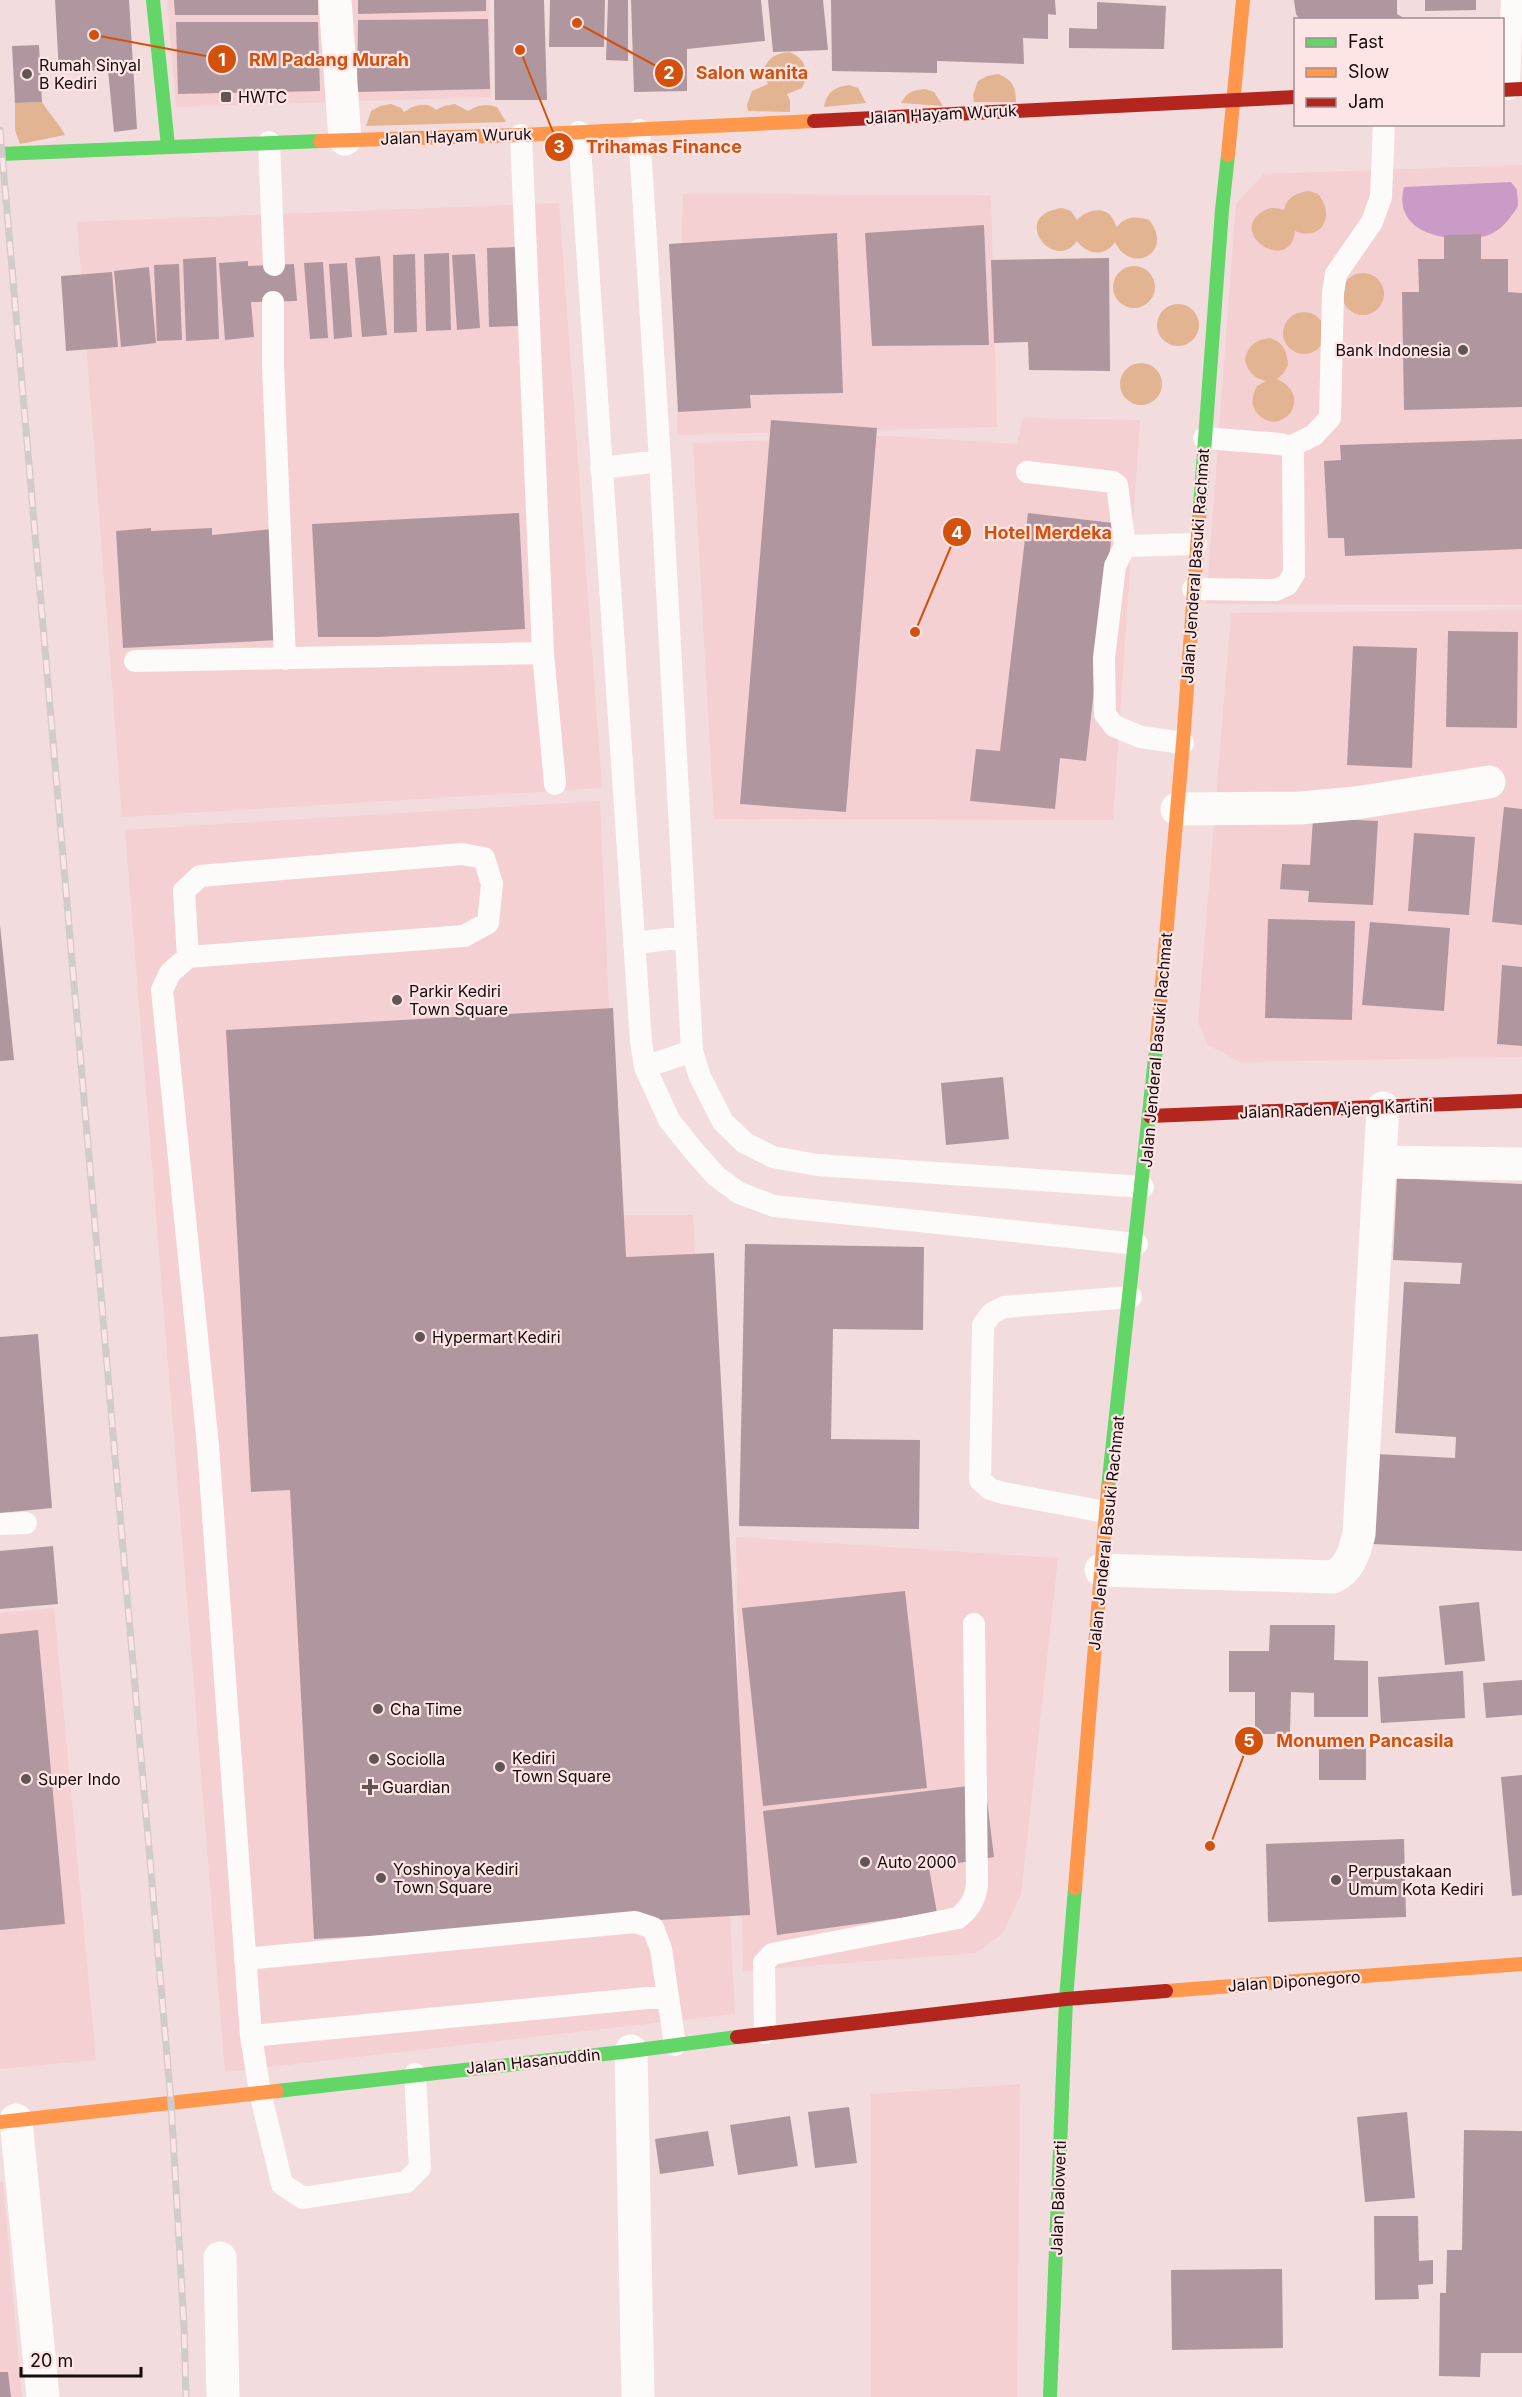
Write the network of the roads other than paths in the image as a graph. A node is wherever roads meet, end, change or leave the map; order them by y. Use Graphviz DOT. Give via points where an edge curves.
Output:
graph roads {
  1 [pos="153,0"];
  2 [pos="335,0"];
  3 [pos="1243,0"];
  4 [pos="1512,0"];
  5 [pos="1511,89"];
  6 [pos="1294,96"];
  7 [pos="1235,100"];
  8 [pos="1384,126"];
  9 [pos="639,129"];
  10 [pos="579,132"];
  11 [pos="521,135"];
  12 [pos="345,139"];
  13 [pos="269,142"];
  14 [pos="168,146"];
  15 [pos="0,154"];
  16 [pos="274,265"];
  17 [pos="273,302"];
  18 [pos="1204,438"];
  19 [pos="1290,447"];
  20 [pos="660,461"];
  21 [pos="601,468"];
  22 [pos="1027,472"];
  23 [pos="1196,544"];
  24 [pos="1125,546"];
  25 [pos="1193,589"];
  26 [pos="543,653"];
  27 [pos="285,659"];
  28 [pos="135,661"];
  29 [pos="1183,743"];
  30 [pos="1489,782"];
  31 [pos="555,784"];
  32 [pos="1177,809"];
  33 [pos="685,937"];
  34 [pos="636,943"];
  35 [pos="188,957"];
  36 [pos="692,1051"];
  37 [pos="645,1067"];
  38 [pos="1522,1101"];
  39 [pos="1383,1108"];
  40 [pos="1150,1116"];
  41 [pos="1380,1162"];
  42 [pos="1522,1164"];
  43 [pos="1143,1187"];
  44 [pos="1137,1244"];
  45 [pos="1131,1297"];
  46 [pos="1105,1512"];
  47 [pos="26,1523"];
  48 [pos="0,1524"];
  49 [pos="1101,1570"];
  50 [pos="974,1624"];
  51 [pos="245,1959"];
  52 [pos="1522,1964"];
  53 [pos="668,1996"];
  54 [pos="1066,1999"];
  55 [pos="765,2033"];
  56 [pos="251,2036"];
  57 [pos="675,2045"];
  58 [pos="631,2051"];
  59 [pos="415,2074"];
  60 [pos="260,2092"];
  61 [pos="8,2121"];
  62 [pos="220,2258"];
  63 [pos="43,2397"];
  64 [pos="223,2397"];
  65 [pos="638,2397"];
  66 [pos="1050,2397"];
  1 -- 14 [label="main road"];
  2 -- 12 [label="street"];
  3 -- 7 [label="main road, Jalan Jenderal Basuki Rachmat"];
  4 -- 5 [label="lane"];
  6 -- 7 [label="main road, Jalan Hayam Wuruk"];
  7 -- 9 [label="main road, Jalan Hayam Wuruk"];
  7 -- 18 [label="main road, Jalan Jenderal Basuki Rachmat"];
  8 -- 19 [label="lane" via="1381,197 1372,222 1336,274 1330,418 1314,435"];
  9 -- 10 [label="main road, Jalan Hayam Wuruk"];
  9 -- 20 [label="lane"];
  10 -- 11 [label="main road, Jalan Hayam Wuruk"];
  10 -- 21 [label="lane"];
  11 -- 12 [label="main road, Jalan Hayam Wuruk"];
  11 -- 26 [label="lane"];
  12 -- 13 [label="main road, Jalan Hayam Wuruk"];
  13 -- 14 [label="main road, Jalan Hayam Wuruk"];
  13 -- 16 [label="lane"];
  14 -- 15 [label="main road, Jalan Hayam Wuruk"];
  17 -- 27 [label="lane"];
  18 -- 19 [label="lane"];
  18 -- 23 [label="main road, Jalan Jenderal Basuki Rachmat"];
  19 -- 25 [label="lane" via="1294,574 1287,585 1276,590"];
  20 -- 21 [label="lane"];
  20 -- 33 [label="lane"];
  21 -- 34 [label="lane"];
  22 -- 24 [label="lane" via="1117,485"];
  23 -- 24 [label="lane"];
  23 -- 25 [label="main road, Jalan Jenderal Basuki Rachmat"];
  24 -- 29 [label="lane" via="1115,566 1104,658 1105,714 1114,726 1141,737"];
  25 -- 29 [label="main road, Jalan Jenderal Basuki Rachmat"];
  26 -- 27 [label="lane"];
  26 -- 31 [label="lane"];
  27 -- 28 [label="lane"];
  29 -- 32 [label="main road, Jalan Jenderal Basuki Rachmat"];
  30 -- 32 [label="street" via="1311,807"];
  32 -- 40 [label="main road, Jalan Jenderal Basuki Rachmat"];
  33 -- 34 [label="lane"];
  33 -- 36 [label="lane"];
  34 -- 37 [label="lane"];
  35 -- 35 [label="lane" via="464,936 488,924 492,884 484,858 462,854 200,876 184,891"];
  35 -- 51 [label="lane" via="170,973 162,990 208,1446"];
  36 -- 37 [label="lane"];
  36 -- 43 [label="lane" via="700,1077 723,1122 745,1143 773,1157 817,1165"];
  37 -- 44 [label="lane" via="669,1120 716,1176 739,1193 774,1206"];
  38 -- 39 [label="main road, Jalan Raden Ajeng Kartini"];
  39 -- 40 [label="main road, Jalan Raden Ajeng Kartini"];
  39 -- 41 [label="street"];
  40 -- 43 [label="main road, Jalan Jenderal Basuki Rachmat"];
  41 -- 42 [label="street"];
  41 -- 49 [label="street" via="1359,1534 1346,1571 1333,1577"];
  43 -- 44 [label="main road, Jalan Jenderal Basuki Rachmat"];
  44 -- 45 [label="main road, Jalan Jenderal Basuki Rachmat"];
  45 -- 46 [label="main road, Jalan Jenderal Basuki Rachmat"];
  45 -- 46 [label="lane" via="1004,1308 992,1313 983,1325 980,1480 1003,1493"];
  46 -- 49 [label="main road, Jalan Jenderal Basuki Rachmat"];
  47 -- 48 [label="lane"];
  49 -- 54 [label="main road, Jalan Jenderal Basuki Rachmat"];
  50 -- 55 [label="lane" via="977,1873 975,1898 969,1910 958,1918 772,1954 764,1963"];
  51 -- 53 [label="lane" via="635,1922 653,1928 662,1949"];
  51 -- 56 [label="lane"];
  52 -- 54 [label="main road, Jalan Diponegoro"];
  53 -- 56 [label="lane"];
  53 -- 57 [label="lane"];
  54 -- 55 [label="main road, Jalan Hasanuddin"];
  54 -- 66 [label="main road, Jalan Balowerti"];
  55 -- 57 [label="main road, Jalan Hasanuddin"];
  56 -- 60 [label="lane"];
  57 -- 58 [label="main road, Jalan Hasanuddin"];
  58 -- 59 [label="main road, Jalan Hasanuddin"];
  58 -- 65 [label="street"];
  59 -- 60 [label="main road, Jalan Hasanuddin"];
  59 -- 60 [label="lane" via="420,2168 406,2182 303,2198 282,2184"];
  60 -- 61 [label="main road, Jalan Hasanuddin"];
  61 -- 63 [label="street"];
  62 -- 64 [label="street"];
}
